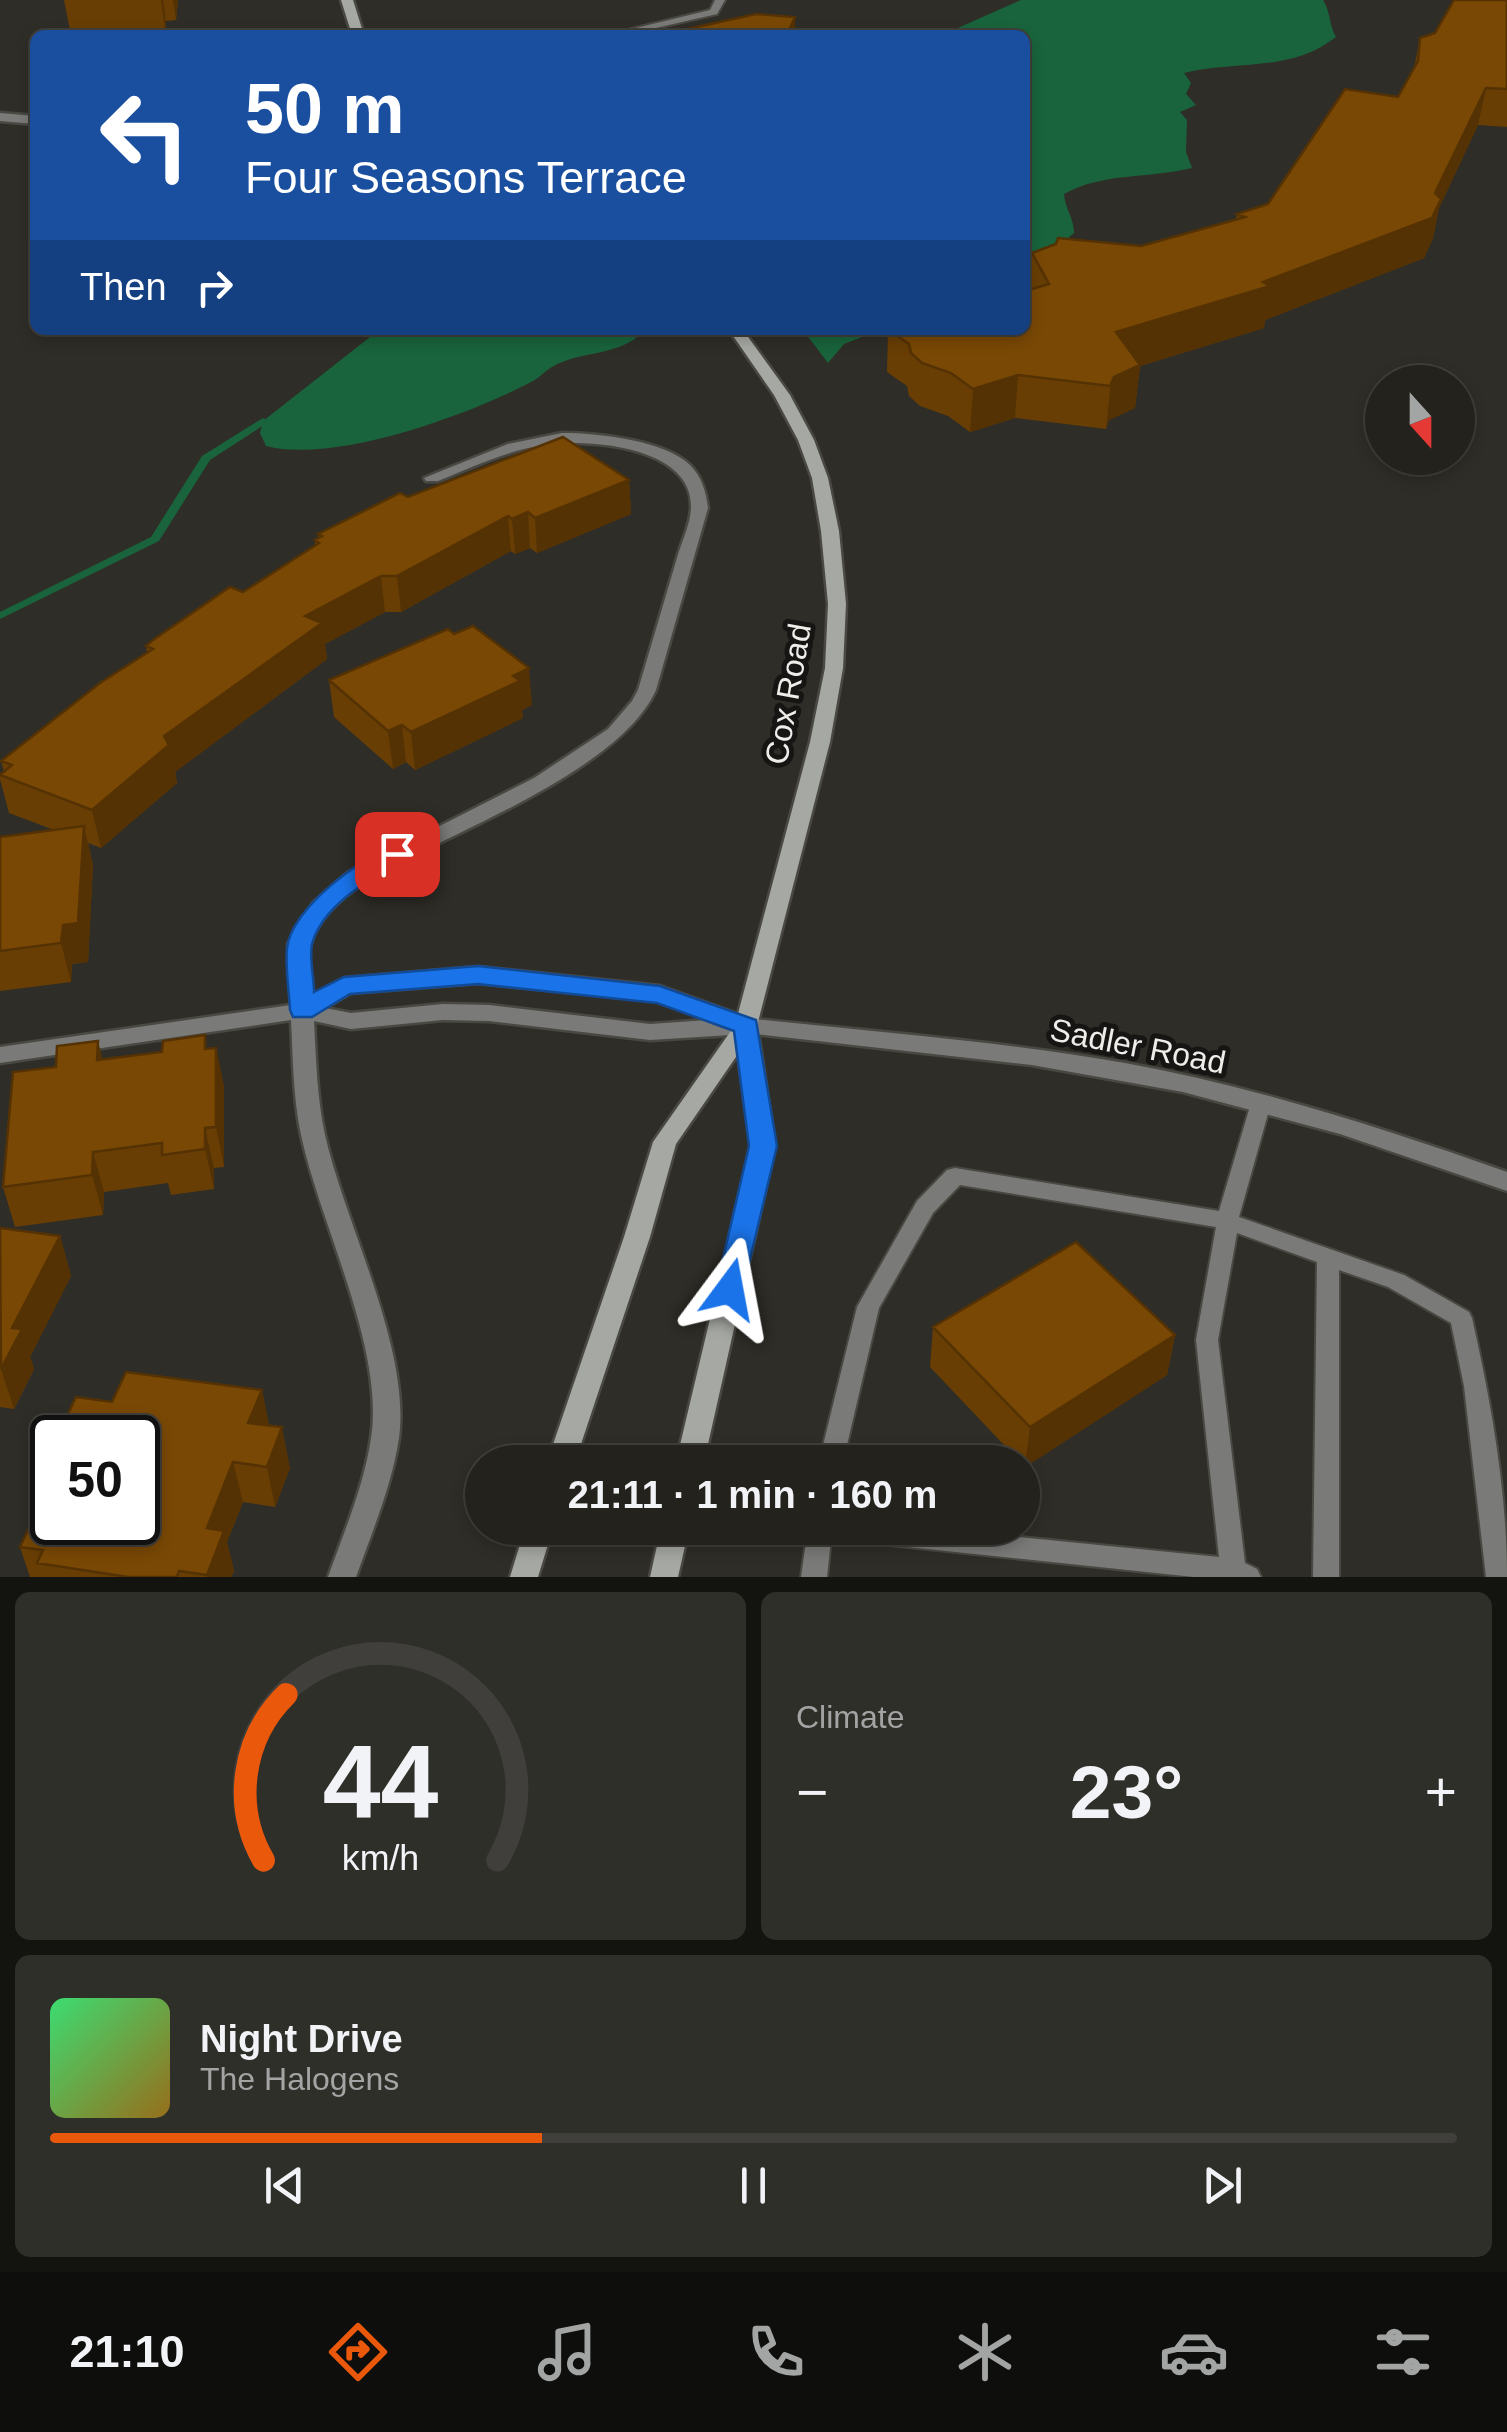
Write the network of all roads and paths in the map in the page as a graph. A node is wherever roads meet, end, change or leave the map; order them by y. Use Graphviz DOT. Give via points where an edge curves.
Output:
graph roads {
  1 [pos="347,0"];
  2 [pos="720,0"];
  3 [pos="356,30"];
  4 [pos="634,30"];
  5 [pos="0,117"];
  6 [pos="30,120"];
  7 [pos="740,335"];
  8 [pos="432,478"];
  9 [pos="302,1010"];
  10 [pos="746,1026"];
  11 [pos="0,1054"];
  12 [pos="1260,1104"];
  13 [pos="1507,1182"];
  14 [pos="1227,1221"];
  15 [pos="1328,1257"];
  16 [pos="567,1445"];
  17 [pos="694,1445"];
  18 [pos="834,1445"];
  19 [pos="534,1545"];
  20 [pos="671,1545"];
  21 [pos="818,1545"];
  22 [pos="978,1545"];
  23 [pos="1239,1575"];
  24 [pos="342,1577"];
  25 [pos="524,1577"];
  26 [pos="664,1577"];
  27 [pos="814,1577"];
  28 [pos="1326,1577"];
  29 [pos="1498,1577"];
  1 -- 3 [label="main road"];
  2 -- 4 [label="lane" via="714,12"];
  5 -- 6 [label="street"];
  7 -- 10 [label="main road, Cox Road" via="782,395 820,478 838,640 820,742"];
  8 -- 9 [label="street" via="517,444 592,436 685,468 696,480 700,508 642,703 614,733 542,782 356,877 322,908 300,944"];
  9 -- 10 [label="street" via="351,1022 442,1012 650,1032"];
  9 -- 10 [label="street" via="344,986 478,975 660,994"];
  9 -- 11 [label="street"];
  9 -- 24 [label="street" via="313,1135 386,1396 384,1438"];
  10 -- 12 [label="street, Sadler Road" via="1074,1063"];
  10 -- 16 [label="main road, Cox Road" via="664,1142"];
  10 -- 17 [label="main road, Cox Road" via="763,1146"];
  12 -- 13 [label="street, Sadler Road" via="1405,1144"];
  12 -- 14 [label="lane"];
  14 -- 15 [label="lane"];
  14 -- 18 [label="lane" via="955,1176 924,1207 868,1308"];
  14 -- 23 [label="lane" via="1207,1340"];
  15 -- 28 [label="lane"];
  15 -- 29 [label="lane" via="1396,1281 1461,1318 1476,1386"];
  19 -- 25 [label="main road"];
  20 -- 26 [label="main road"];
  21 -- 27 [label="lane"];
  22 -- 23 [label="lane"];
}
